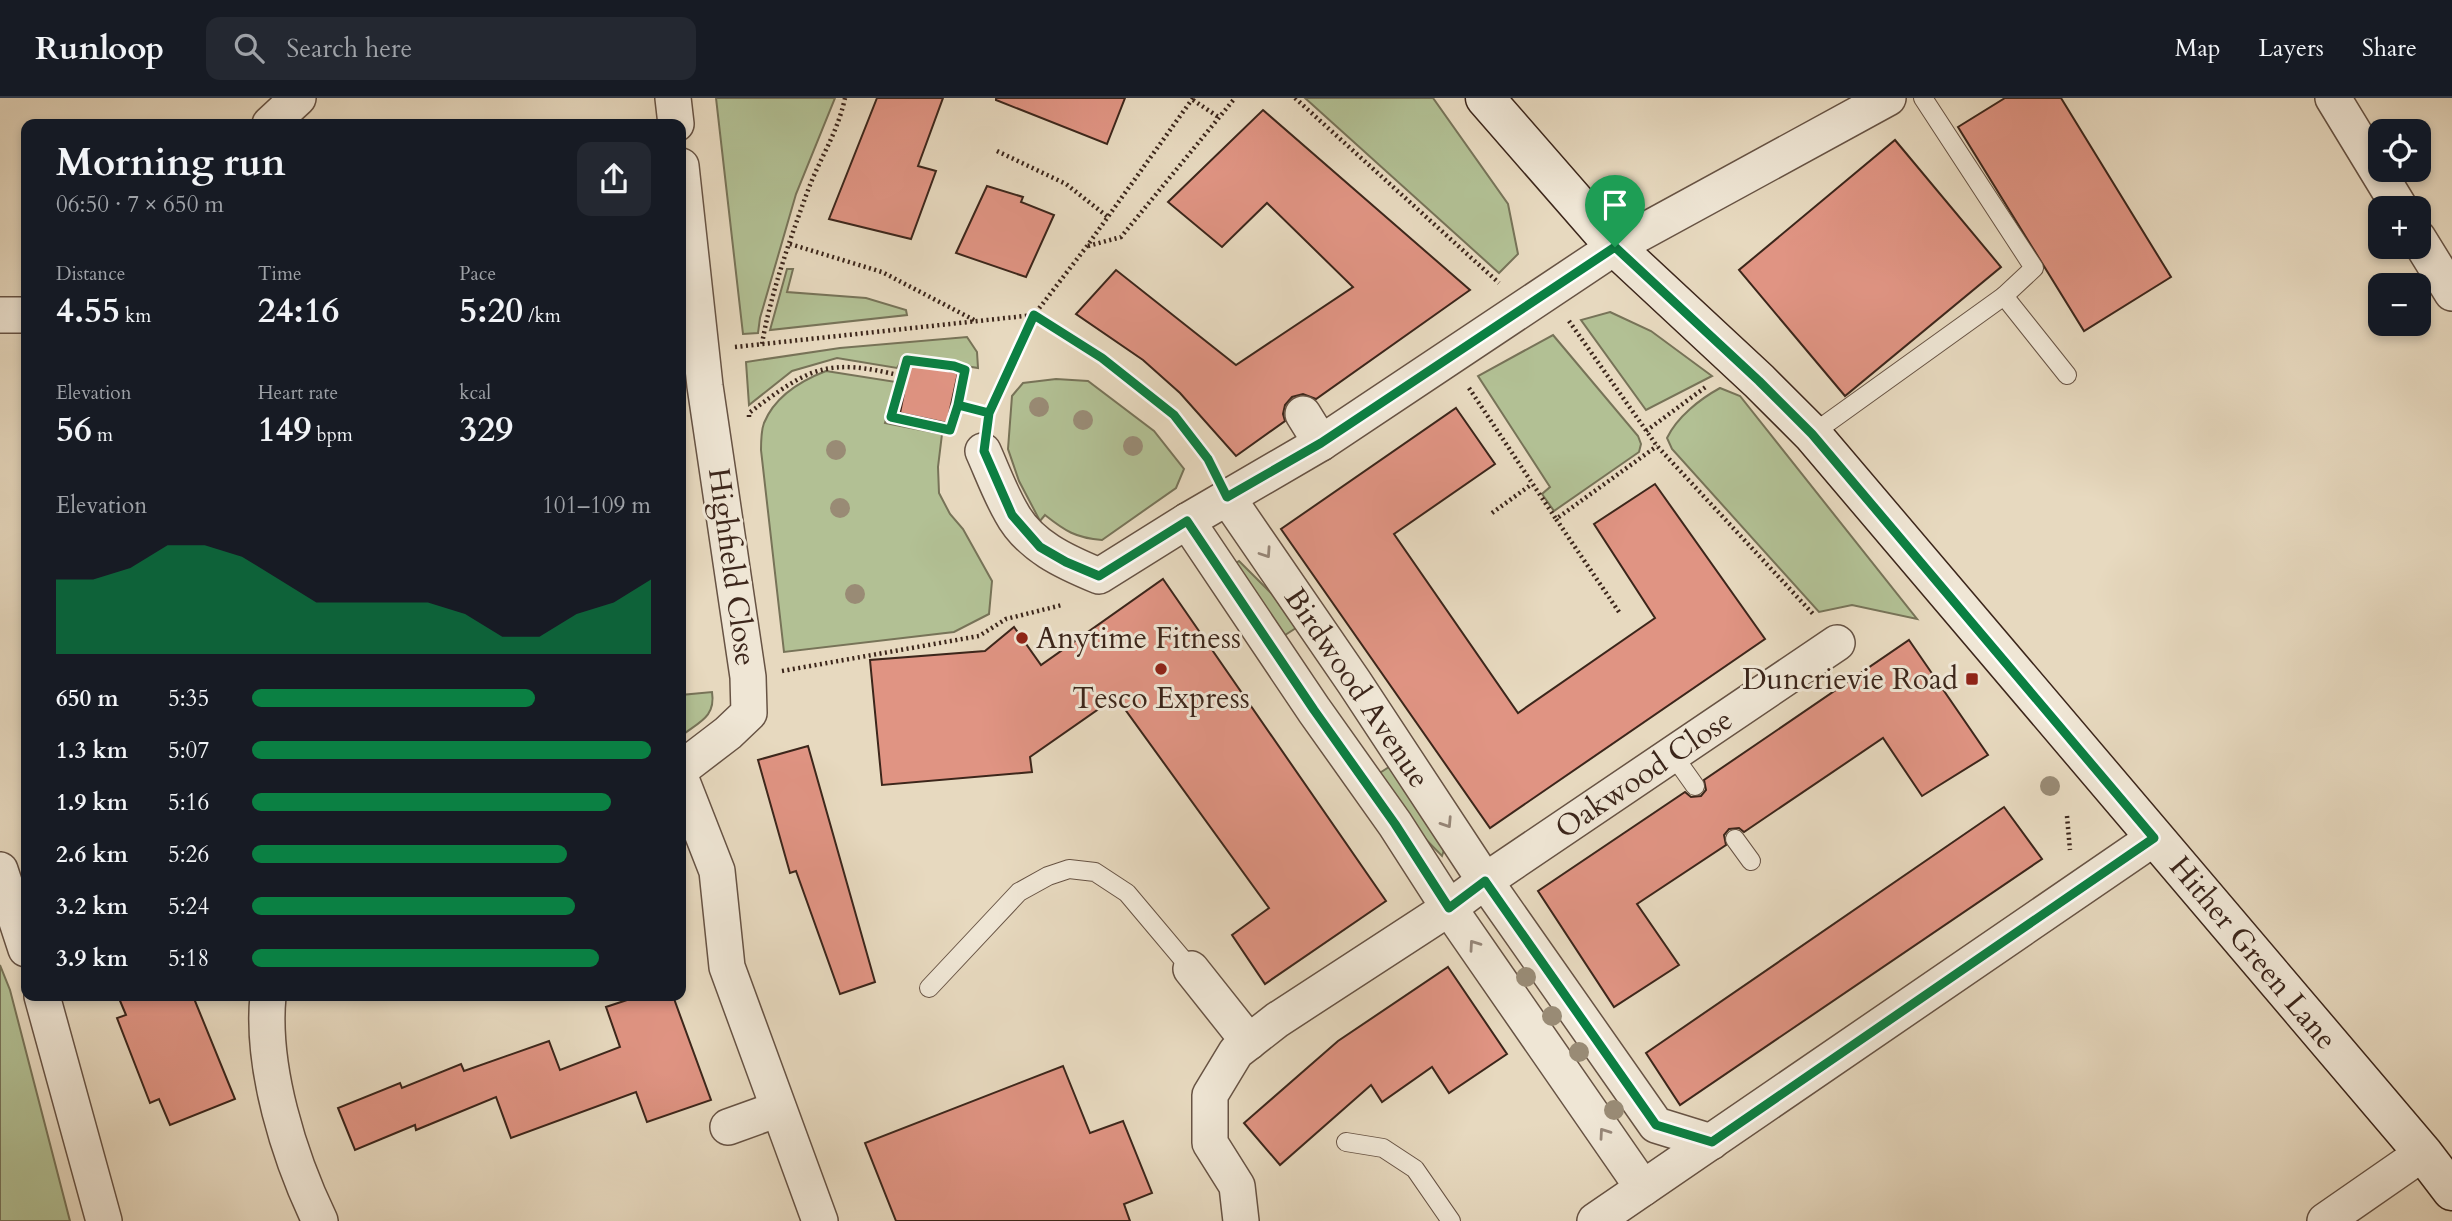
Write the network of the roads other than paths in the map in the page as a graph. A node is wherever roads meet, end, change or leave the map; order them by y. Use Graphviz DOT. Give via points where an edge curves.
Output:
graph roads {
  1 [pos="673,98"];
  2 [pos="1485,98"];
  3 [pos="1888,98"];
  4 [pos="1923,98"];
  5 [pos="2333,98"];
  6 [pos="297,99"];
  7 [pos="275,119"];
  8 [pos="675,119"];
  9 [pos="2393,196"];
  10 [pos="686,210"];
  11 [pos="1615,247"];
  12 [pos="2431,259"];
  13 [pos="2452,293"];
  14 [pos="2004,296"];
  15 [pos="0,315"];
  16 [pos="21,315"];
  17 [pos="2067,375"];
  18 [pos="1812,434"];
  19 [pos="984,451"];
  20 [pos="1227,497"];
  21 [pos="1187,521"];
  22 [pos="1829,633"];
  23 [pos="1673,755"];
  24 [pos="686,765"];
  25 [pos="1695,786"];
  26 [pos="686,792"];
  27 [pos="2154,838"];
  28 [pos="1735,839"];
  29 [pos="1751,861"];
  30 [pos="0,870"];
  31 [pos="1485,881"];
  32 [pos="1449,908"];
  33 [pos="21,934"];
  34 [pos="1191,969"];
  35 [pos="929,988"];
  36 [pos="43,1001"];
  37 [pos="268,1001"];
  38 [pos="1249,1042"];
  39 [pos="778,1109"];
  40 [pos="728,1127"];
  41 [pos="1346,1142"];
  42 [pos="1712,1142"];
  43 [pos="2423,1153"];
  44 [pos="1643,1188"];
  45 [pos="2452,1191"];
  46 [pos="104,1221"];
  47 [pos="320,1221"];
  48 [pos="820,1221"];
  49 [pos="1241,1221"];
  50 [pos="1451,1221"];
  51 [pos="1595,1221"];
  52 [pos="2325,1221"];
  1 -- 8 [label="street"];
  2 -- 11 [label="street, Hither Green Lane"];
  3 -- 11 [label="street"];
  4 -- 14 [label="lane" via="2034,268"];
  5 -- 9 [label="street"];
  6 -- 7 [label="street"];
  10 -- 24 [label="street, Highfield Close" via="702,351 699,387 748,677 749,713"];
  11 -- 18 [label="street, Hither Green Lane"];
  11 -- 20 [label="street" via="1450,358 1312,428"];
  12 -- 13 [label="street"];
  14 -- 17 [label="lane"];
  14 -- 18 [label="lane"];
  15 -- 16 [label="street"];
  18 -- 27 [label="street, Hither Green Lane"];
  19 -- 21 [label="street" via="1012,515 1040,547 1099,576"];
  20 -- 21 [label="street"];
  20 -- 31 [label="street, Birdwood Avenue, one-way"];
  21 -- 32 [label="street, Birdwood Avenue"];
  22 -- 23 [label="street, Oakwood Close"];
  23 -- 25 [label="lane"];
  23 -- 31 [label="street, Oakwood Close"];
  26 -- 39 [label="street" via="717,871 727,967"];
  27 -- 42 [label="street"];
  27 -- 43 [label="street, Hither Green Lane"];
  28 -- 29 [label="lane"];
  30 -- 33 [label="street"];
  31 -- 32 [label="street"];
  31 -- 42 [label="street, Birdwood Avenue" via="1656,1125"];
  32 -- 38 [label="street"];
  44 -- 32 [label="street, Birdwood Avenue, one-way"];
  34 -- 35 [label="lane" via="1127,892 1095,872 1069,869 1019,892"];
  34 -- 38 [label="street"];
  36 -- 46 [label="street"];
  37 -- 47 [label="street" via="268,1055 275,1096"];
  38 -- 49 [label="street" via="1236,1052 1210,1095 1210,1143 1237,1186"];
  39 -- 40 [label="street"];
  39 -- 48 [label="street"];
  41 -- 50 [label="lane" via="1383,1148 1415,1169"];
  42 -- 44 [label="street"];
  43 -- 45 [label="street, Hither Green Lane"];
  43 -- 52 [label="street"];
  44 -- 51 [label="street"];
}
